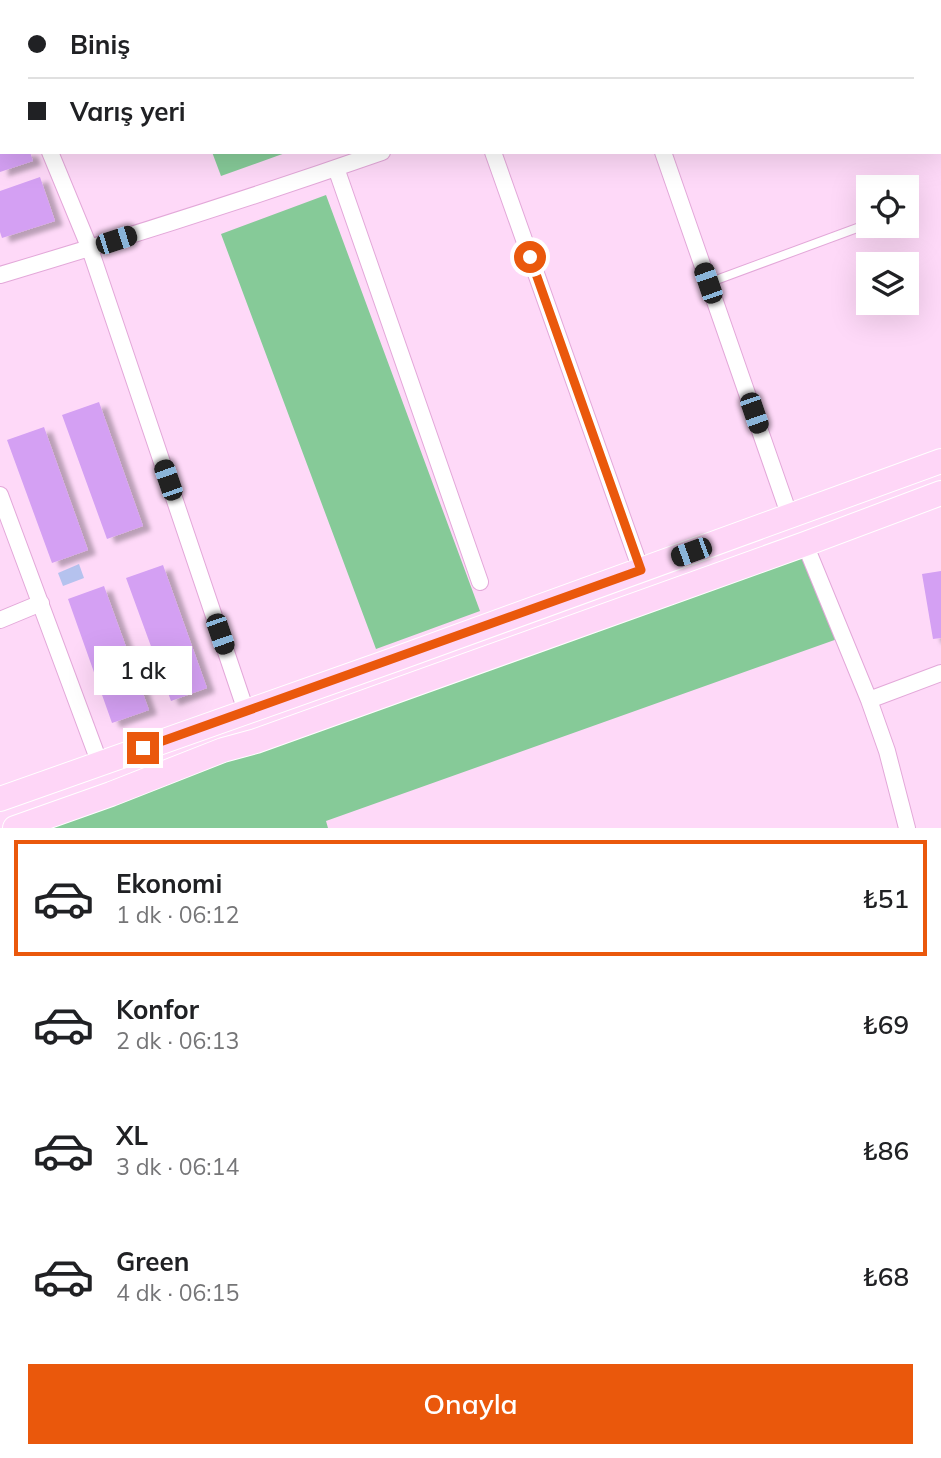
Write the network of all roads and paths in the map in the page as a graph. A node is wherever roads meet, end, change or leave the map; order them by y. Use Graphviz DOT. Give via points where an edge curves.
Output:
graph roads {
  1 [pos="51,154"];
  2 [pos="376,154"];
  3 [pos="495,154"];
  4 [pos="664,154"];
  5 [pos="335,168"];
  6 [pos="856,228"];
  7 [pos="90,248"];
  8 [pos="0,275"];
  9 [pos="708,283"];
  10 [pos="941,461"];
  11 [pos="941,493"];
  12 [pos="0,495"];
  13 [pos="790,517"];
  14 [pos="805,544"];
  15 [pos="641,570"];
  16 [pos="480,582"];
  17 [pos="41,603"];
  18 [pos="0,620"];
  19 [pos="941,673"];
  20 [pos="869,700"];
  21 [pos="246,711"];
  22 [pos="100,764"];
  23 [pos="0,799"];
  24 [pos="15,828"];
  25 [pos="907,828"];
  1 -- 7 [label="street"];
  2 -- 5 [label="street"];
  3 -- 15 [label="street"];
  4 -- 9 [label="street"];
  5 -- 7 [label="street"];
  5 -- 16 [label="street"];
  6 -- 9 [label="lane"];
  7 -- 8 [label="street"];
  7 -- 21 [label="street"];
  9 -- 13 [label="street"];
  10 -- 13 [label="main road"];
  11 -- 14 [label="main road"];
  12 -- 17 [label="street"];
  13 -- 15 [label="main road"];
  14 -- 20 [label="street"];
  14 -- 24 [label="main road"];
  15 -- 21 [label="main road"];
  17 -- 18 [label="street"];
  17 -- 22 [label="street"];
  19 -- 20 [label="street"];
  20 -- 25 [label="street"];
  21 -- 22 [label="main road"];
  22 -- 23 [label="main road"];
}
